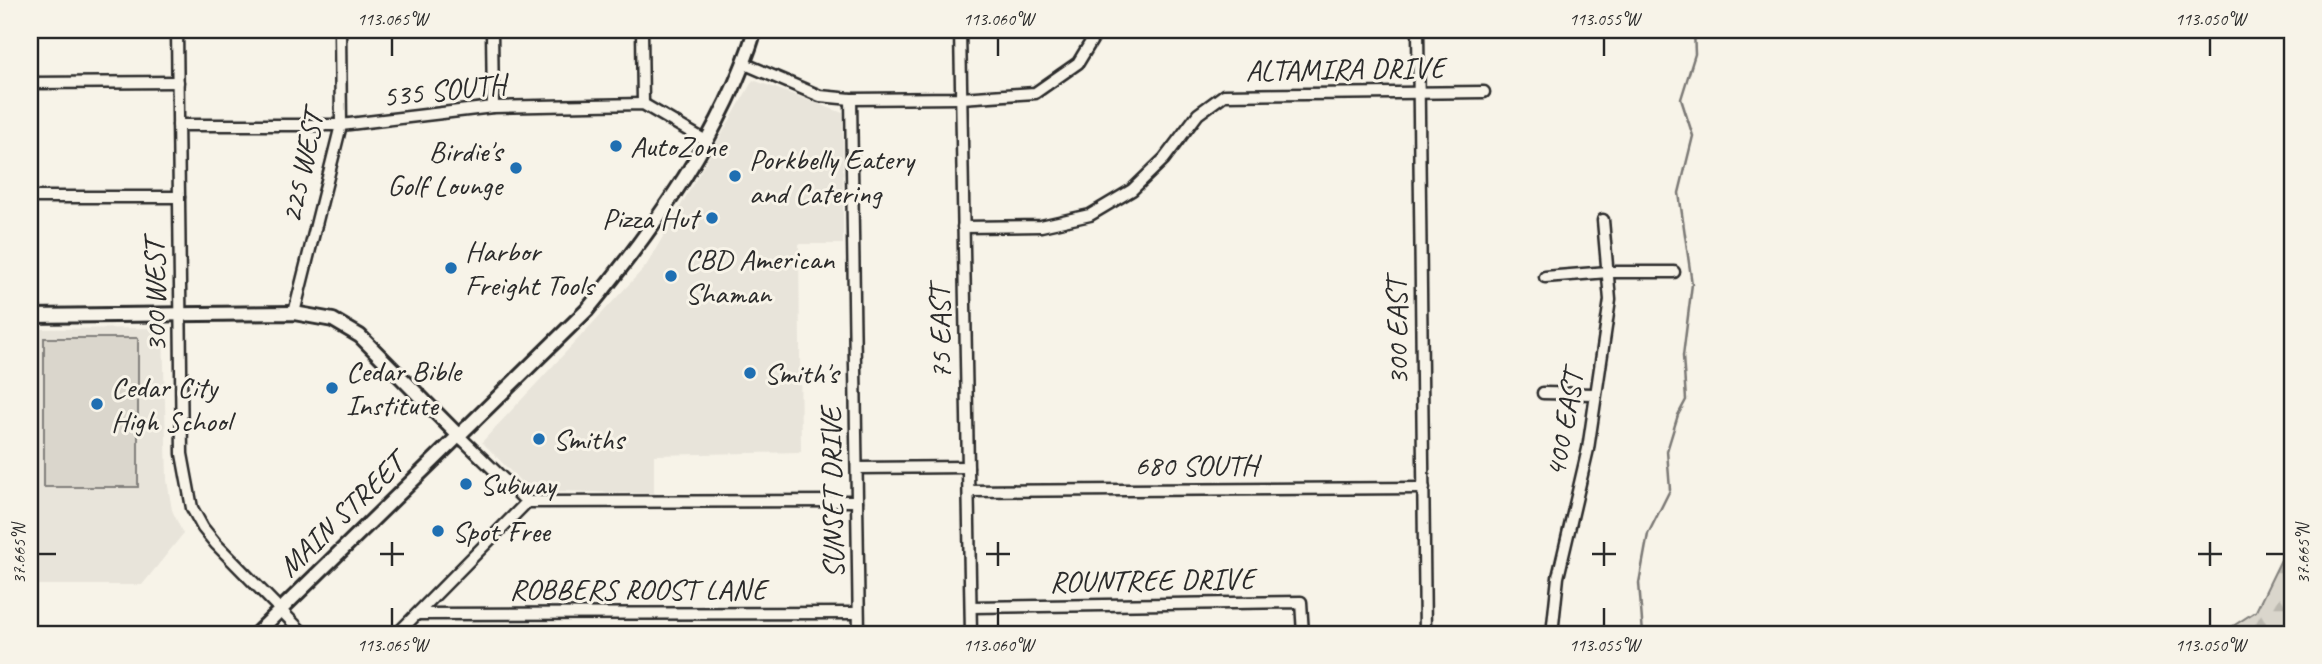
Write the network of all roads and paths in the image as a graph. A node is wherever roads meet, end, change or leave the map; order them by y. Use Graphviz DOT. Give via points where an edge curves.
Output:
graph roads {
  1 [pos="177,30"];
  2 [pos="340,30"];
  3 [pos="492,30"];
  4 [pos="642,30"];
  5 [pos="755,30"];
  6 [pos="960,30"];
  7 [pos="1098,30"];
  8 [pos="1418,30"];
  9 [pos="745,64"];
  10 [pos="178,82"];
  11 [pos="30,83"];
  12 [pos="1418,92"];
  13 [pos="1484,92"];
  14 [pos="961,98"];
  15 [pos="851,99"];
  16 [pos="643,104"];
  17 [pos="493,107"];
  18 [pos="178,125"];
  19 [pos="341,125"];
  20 [pos="706,141"];
  21 [pos="30,197"];
  22 [pos="179,197"];
  23 [pos="1603,220"];
  24 [pos="963,227"];
  25 [pos="1608,272"];
  26 [pos="1674,272"];
  27 [pos="1545,277"];
  28 [pos="294,313"];
  29 [pos="180,315"];
  30 [pos="30,316"];
  31 [pos="1544,393"];
  32 [pos="1594,394"];
  33 [pos="459,436"];
  34 [pos="968,467"];
  35 [pos="857,468"];
  36 [pos="1424,488"];
  37 [pos="969,491"];
  38 [pos="857,501"];
  39 [pos="527,502"];
  40 [pos="971,607"];
  41 [pos="280,611"];
  42 [pos="858,613"];
  43 [pos="418,614"];
  44 [pos="256,634"];
  45 [pos="304,634"];
  46 [pos="397,634"];
  47 [pos="859,634"];
  48 [pos="971,634"];
  49 [pos="1303,634"];
  50 [pos="1425,634"];
  51 [pos="1552,634"];
  1 -- 10 [label="street, 300 WEST"];
  2 -- 19 [label="street, 225 WEST"];
  3 -- 17 [label="street"];
  4 -- 16 [label="street"];
  5 -- 9 [label="main road, MAIN STREET"];
  6 -- 14 [label="street, 75 EAST"];
  7 -- 14 [label="street" via="1078,63 1035,93"];
  8 -- 12 [label="street, 300 EAST"];
  9 -- 15 [label="street" via="820,96"];
  9 -- 20 [label="main road, MAIN STREET"];
  10 -- 11 [label="street"];
  10 -- 18 [label="street, 300 WEST"];
  12 -- 13 [label="street, ALTAMIRA DRIVE"];
  12 -- 24 [label="street, ALTAMIRA DRIVE" via="1224,95 1198,114 1164,159 1132,190 1090,215 1041,226"];
  12 -- 36 [label="street, 300 EAST"];
  14 -- 15 [label="street"];
  14 -- 24 [label="street, 75 EAST"];
  15 -- 35 [label="street, SUNSET DRIVE"];
  16 -- 17 [label="street, 535 SOUTH"];
  16 -- 20 [label="street"];
  17 -- 19 [label="street, 535 SOUTH"];
  18 -- 19 [label="street, 535 SOUTH"];
  18 -- 22 [label="street, 300 WEST"];
  19 -- 28 [label="street, 225 WEST"];
  20 -- 33 [label="main road, MAIN STREET" via="649,230 587,310"];
  21 -- 22 [label="street"];
  22 -- 29 [label="street, 300 WEST"];
  23 -- 25 [label="street, 400 EAST"];
  24 -- 34 [label="street, 75 EAST"];
  25 -- 26 [label="street"];
  25 -- 27 [label="street"];
  25 -- 32 [label="street, 400 EAST" via="1609,300"];
  28 -- 29 [label="main road"];
  28 -- 33 [label="main road" via="333,320 360,336"];
  29 -- 30 [label="main road"];
  29 -- 41 [label="street, 300 WEST" via="182,454 192,508 216,544"];
  31 -- 32 [label="street"];
  32 -- 51 [label="street, 400 EAST" via="1588,449 1558,578"];
  33 -- 39 [label="street"];
  33 -- 41 [label="main road, MAIN STREET"];
  34 -- 35 [label="street"];
  34 -- 37 [label="street, 75 EAST"];
  35 -- 38 [label="street, SUNSET DRIVE"];
  36 -- 37 [label="street, 680 SOUTH"];
  36 -- 50 [label="street, 300 EAST"];
  37 -- 40 [label="street, 75 EAST"];
  38 -- 39 [label="street"];
  38 -- 42 [label="street, SUNSET DRIVE"];
  39 -- 43 [label="street"];
  40 -- 48 [label="street, 75 EAST"];
  40 -- 49 [label="street, ROUNTREE DRIVE" via="1301,602"];
  41 -- 44 [label="main road, MAIN STREET"];
  41 -- 45 [label="street"];
  42 -- 43 [label="street, ROBBERS ROOST LANE"];
  42 -- 47 [label="street, SUNSET DRIVE"];
  43 -- 46 [label="street"];
}
